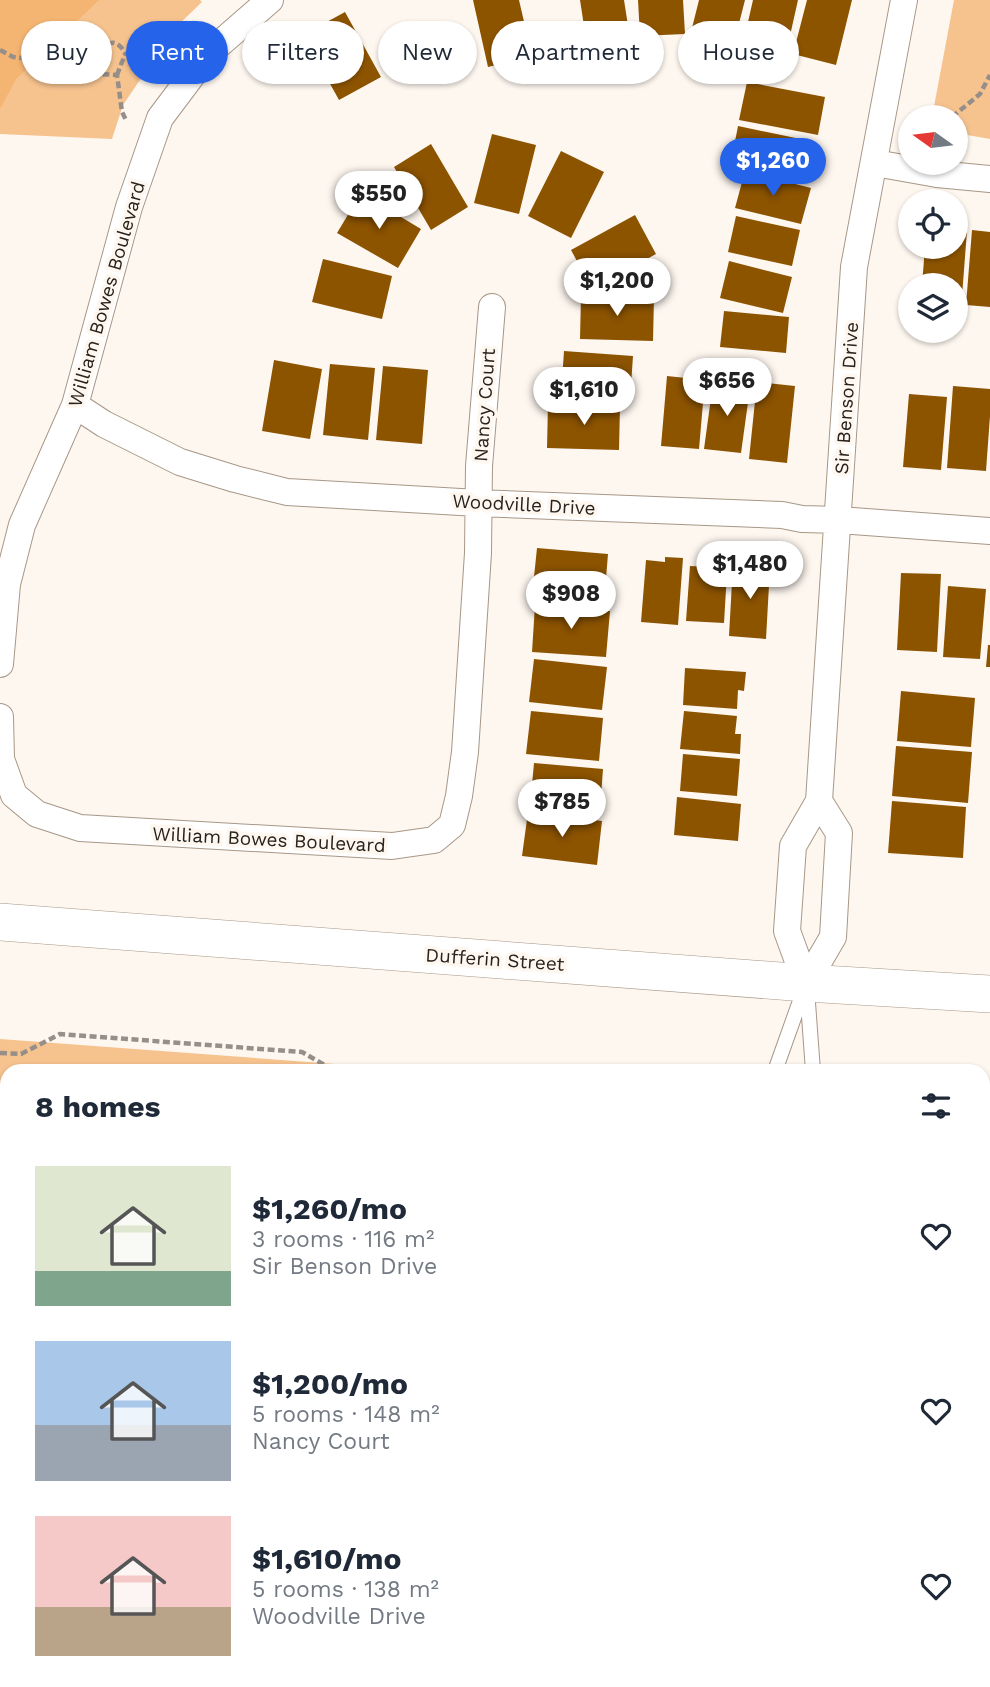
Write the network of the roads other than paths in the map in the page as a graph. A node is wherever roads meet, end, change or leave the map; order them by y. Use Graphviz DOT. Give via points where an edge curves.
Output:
graph roads {
  1 [pos="270,0"];
  2 [pos="904,0"];
  3 [pos="874,163"];
  4 [pos="990,179"];
  5 [pos="492,307"];
  6 [pos="75,405"];
  7 [pos="478,503"];
  8 [pos="839,520"];
  9 [pos="990,531"];
  10 [pos="0,664"];
  11 [pos="0,717"];
  12 [pos="819,801"];
  13 [pos="0,922"];
  14 [pos="806,983"];
  15 [pos="990,994"];
  16 [pos="777,1064"];
  17 [pos="812,1064"];
  1 -- 6 [label="street, William Bowes Boulevard" via="208,54 160,118 129,207"];
  2 -- 3 [label="street, Sir Benson Drive"];
  3 -- 4 [label="street"];
  3 -- 8 [label="street, Sir Benson Drive" via="855,267"];
  5 -- 7 [label="street, Nancy Court"];
  6 -- 7 [label="street, Woodville Drive" via="180,462 287,492"];
  6 -- 10 [label="street, William Bowes Boulevard" via="22,525 7,584"];
  7 -- 8 [label="street, Woodville Drive"];
  7 -- 11 [label="street, William Bowes Boulevard" via="466,752 452,825 434,840 391,846 80,828 37,814 14,795 1,758"];
  8 -- 9 [label="street, Woodville Drive"];
  8 -- 12 [label="street, Sir Benson Drive"];
  12 -- 14 [label="street, Sir Benson Drive" via="793,846 787,931"];
  12 -- 14 [label="street" via="839,833 833,937"];
  13 -- 14 [label="main road, Dufferin Street"];
  14 -- 15 [label="main road, Dufferin Street"];
  14 -- 16 [label="lane"];
  14 -- 17 [label="lane"];
}
